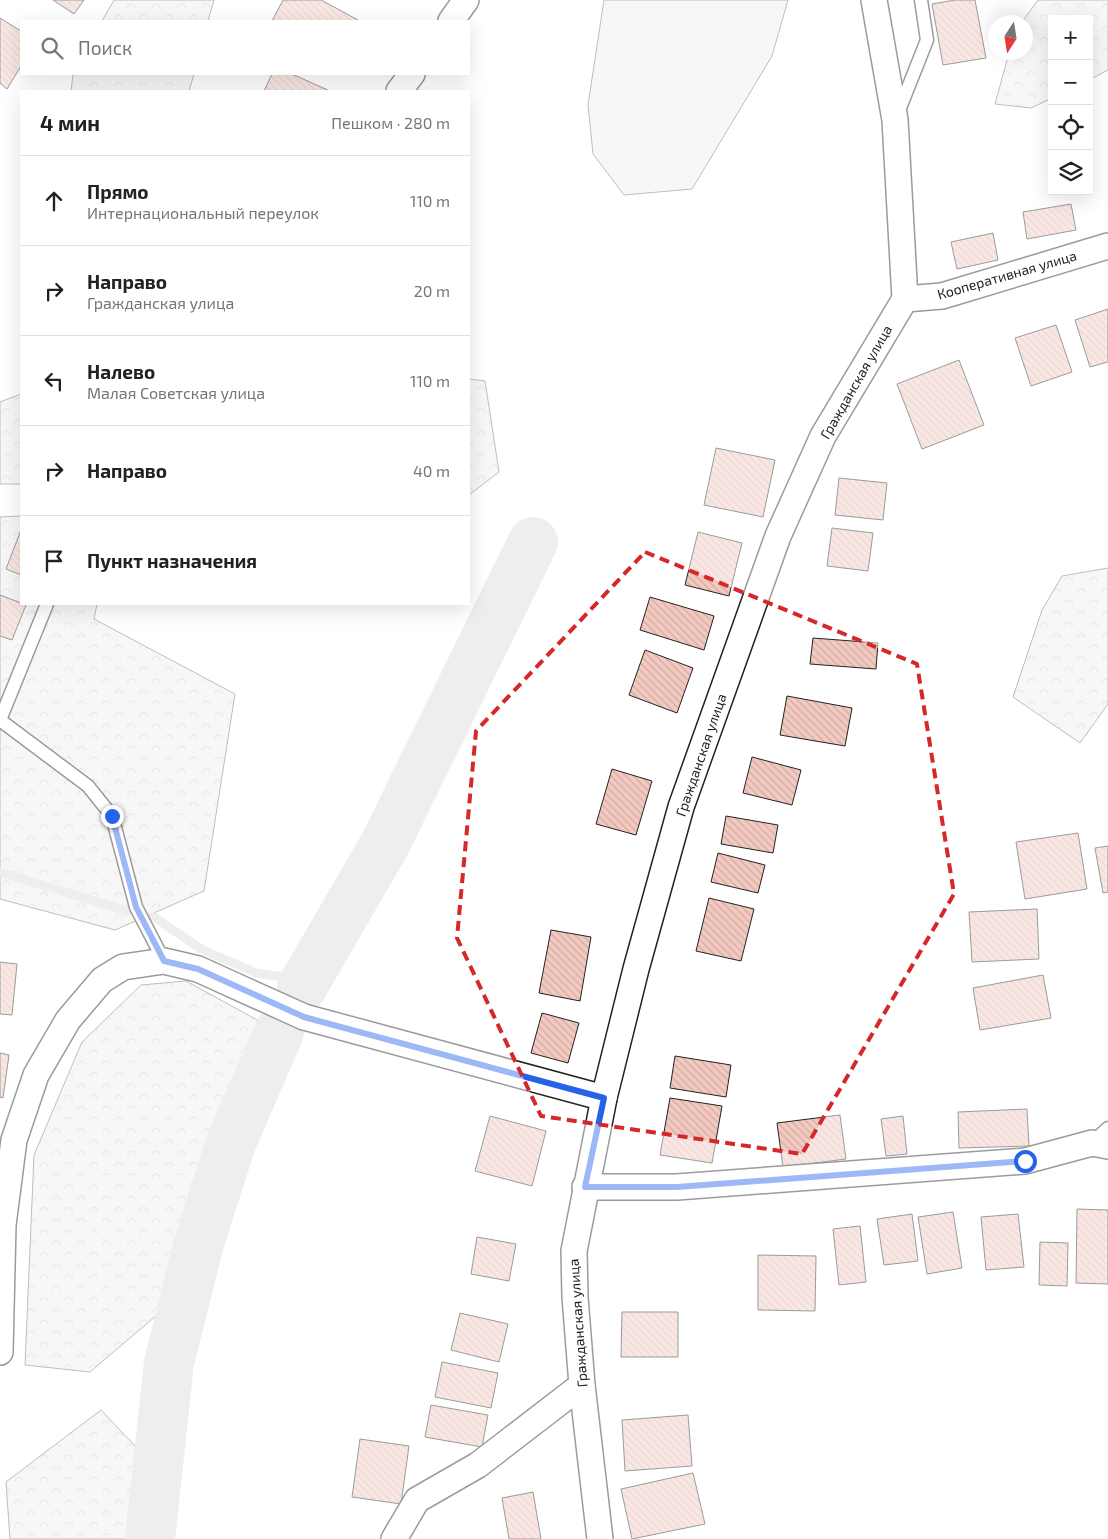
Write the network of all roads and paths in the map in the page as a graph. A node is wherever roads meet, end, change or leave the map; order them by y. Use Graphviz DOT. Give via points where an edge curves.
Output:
graph roads {
  1 [pos="466,0"];
  2 [pos="874,0"];
  3 [pos="921,0"];
  4 [pos="452,20"];
  5 [pos="411,75"];
  6 [pos="400,90"];
  7 [pos="895,120"];
  8 [pos="1108,246"];
  9 [pos="904,299"];
  10 [pos="47,605"];
  11 [pos="164,961"];
  12 [pos="604,1098"];
  13 [pos="1103,1139"];
  14 [pos="585,1187"];
  15 [pos="2,1226"];
  16 [pos="0,1352"];
  17 [pos="582,1385"];
  18 [pos="394,1539"];
  19 [pos="600,1539"];
  1 -- 4 [label="street"];
  2 -- 7 [label="street"];
  3 -- 7 [label="lane" via="927,40"];
  5 -- 6 [label="street"];
  7 -- 9 [label="street"];
  8 -- 9 [label="street, Кооперативная улица" via="942,296"];
  9 -- 12 [label="street, Гражданская улица" via="823,436 778,536 681,807"];
  10 -- 11 [label="lane" via="0,720 88,786 112,816 136,907"];
  11 -- 12 [label="street" via="198,969 304,1017"];
  11 -- 15 [label="street" via="123,967 102,980 68,1020 36,1075 14,1140"];
  12 -- 14 [label="street, Гражданская улица"];
  13 -- 14 [label="street" via="1025,1161 677,1187"];
  14 -- 17 [label="street, Гражданская улица" via="574,1251"];
  15 -- 16 [label="street"];
  17 -- 18 [label="street" via="478,1466 416,1500"];
  17 -- 19 [label="street, Гражданская улица"];
}
